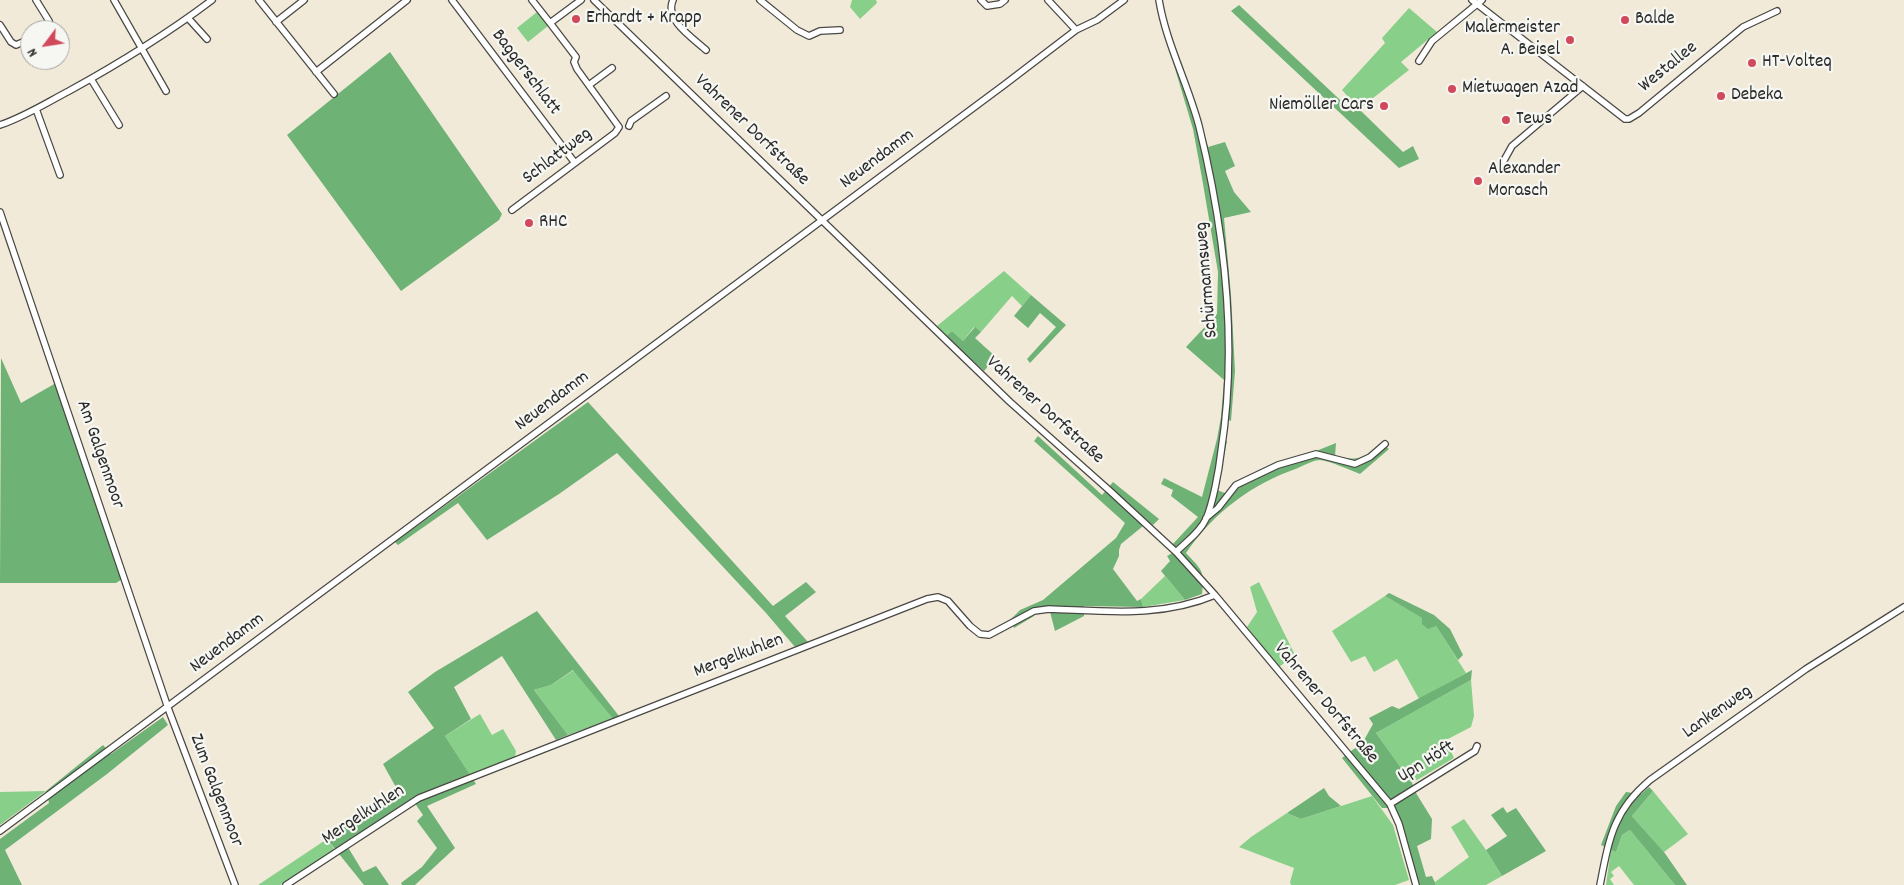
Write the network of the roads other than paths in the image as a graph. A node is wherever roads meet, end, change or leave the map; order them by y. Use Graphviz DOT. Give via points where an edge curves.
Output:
graph roads {
  1 [pos="36,0"];
  2 [pos="114,0"];
  3 [pos="212,0"];
  4 [pos="258,0"];
  5 [pos="304,0"];
  6 [pos="407,0"];
  7 [pos="452,0"];
  8 [pos="532,0"];
  9 [pos="581,0"];
  10 [pos="594,0"];
  11 [pos="673,0"];
  12 [pos="760,0"];
  13 [pos="981,0"];
  14 [pos="1005,0"];
  15 [pos="1048,0"];
  16 [pos="1124,0"];
  17 [pos="1158,0"];
  18 [pos="1477,1"];
  19 [pos="1776,11"];
  20 [pos="188,18"];
  21 [pos="50,20"];
  22 [pos="276,22"];
  23 [pos="550,23"];
  24 [pos="0,25"];
  25 [pos="840,30"];
  26 [pos="1076,30"];
  27 [pos="207,39"];
  28 [pos="20,43"];
  29 [pos="143,48"];
  30 [pos="706,50"];
  31 [pos="1419,61"];
  32 [pos="612,68"];
  33 [pos="316,72"];
  34 [pos="91,79"];
  35 [pos="588,85"];
  36 [pos="1583,86"];
  37 [pos="166,91"];
  38 [pos="334,94"];
  39 [pos="666,96"];
  40 [pos="36,109"];
  41 [pos="118,125"];
  42 [pos="0,126"];
  43 [pos="629,126"];
  44 [pos="575,163"];
  45 [pos="1502,164"];
  46 [pos="60,175"];
  47 [pos="512,210"];
  48 [pos="0,212"];
  49 [pos="822,221"];
  50 [pos="1385,444"];
  51 [pos="1206,518"];
  52 [pos="1176,552"];
  53 [pos="1215,595"];
  54 [pos="1904,607"];
  55 [pos="168,708"];
  56 [pos="1477,746"];
  57 [pos="1390,804"];
  58 [pos="0,831"];
  59 [pos="235,885"];
  60 [pos="286,885"];
  61 [pos="1416,885"];
  62 [pos="1600,885"];
  1 -- 21 [label="street"];
  2 -- 29 [label="street"];
  3 -- 20 [label="street"];
  4 -- 22 [label="street"];
  5 -- 22 [label="street"];
  6 -- 33 [label="street"];
  7 -- 44 [label="street, Baggerschlatt"];
  8 -- 23 [label="street"];
  9 -- 23 [label="street"];
  10 -- 49 [label="street, Vahrener Dorfstraße"];
  11 -- 30 [label="street" via="670,8 673,18"];
  12 -- 25 [label="street" via="809,36 820,31"];
  13 -- 14 [label="street" via="987,6"];
  15 -- 26 [label="street"];
  16 -- 26 [label="street, Neuendamm" via="1098,20"];
  17 -- 51 [label="street, Schürmannsweg" via="1198,124 1218,215 1228,303 1226,420 1219,469"];
  18 -- 31 [label="street, Westallee" via="1432,40"];
  18 -- 36 [label="street, Westallee"];
  19 -- 36 [label="street, Westallee" via="1743,27 1629,119"];
  20 -- 27 [label="street"];
  20 -- 29 [label="street"];
  22 -- 33 [label="street"];
  23 -- 35 [label="street" via="576,57 574,62"];
  24 -- 28 [label="street" via="12,42"];
  26 -- 49 [label="street, Neuendamm"];
  29 -- 34 [label="street"];
  29 -- 37 [label="street"];
  32 -- 35 [label="street"];
  33 -- 38 [label="street"];
  34 -- 40 [label="street"];
  34 -- 41 [label="street"];
  35 -- 44 [label="street, Schlattweg" via="620,127"];
  36 -- 45 [label="street" via="1512,146"];
  39 -- 43 [label="street" via="631,121"];
  40 -- 42 [label="street"];
  40 -- 46 [label="street"];
  44 -- 47 [label="street, Schlattweg"];
  48 -- 55 [label="street, Am Galgenmoor"];
  49 -- 52 [label="street, Vahrener Dorfstraße" via="1010,402"];
  49 -- 55 [label="street, Neuendamm"];
  50 -- 51 [label="street" via="1370,458 1355,464 1316,454 1278,465 1236,486"];
  51 -- 52 [label="street, Schürmannsweg" via="1198,531"];
  52 -- 53 [label="street, Vahrener Dorfstraße"];
  53 -- 57 [label="street, Vahrener Dorfstraße"];
  53 -- 60 [label="street, Mergelkuhlen" via="1169,609 1034,611 989,635 980,634 970,626 948,601 938,597 927,599 419,798"];
  54 -- 62 [label="street, Lankenweg" via="1806,669 1650,780 1621,811 1607,848"];
  55 -- 58 [label="street, Neuendamm"];
  55 -- 59 [label="street, Zum Galgenmoor"];
  56 -- 57 [label="street, Upn Höft" via="1475,751"];
  57 -- 61 [label="street, Vahrener Dorfstraße"];
}
